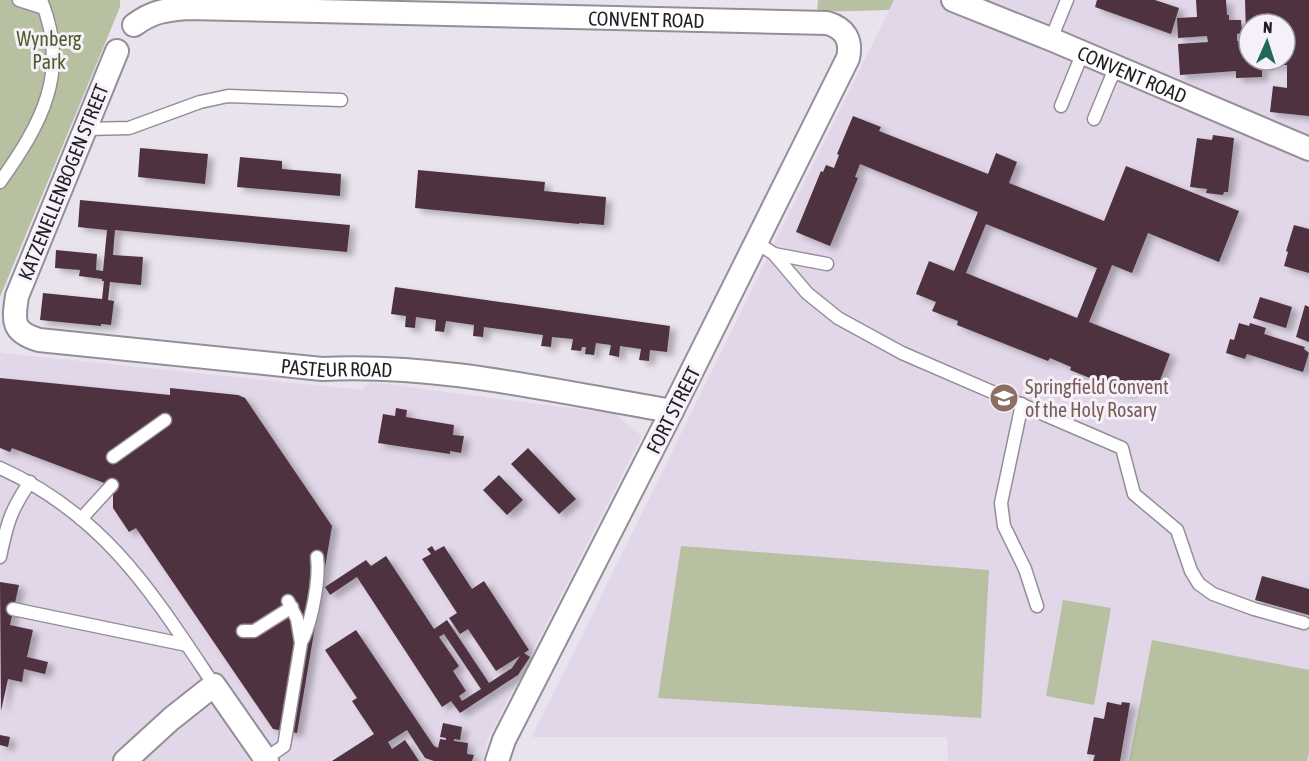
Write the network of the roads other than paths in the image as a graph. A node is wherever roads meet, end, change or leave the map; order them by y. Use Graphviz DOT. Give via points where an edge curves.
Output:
graph roads {
  1 [pos="19,0"];
  2 [pos="953,0"];
  3 [pos="1067,0"];
  4 [pos="42,4"];
  5 [pos="134,25"];
  6 [pos="1051,39"];
  7 [pos="117,51"];
  8 [pos="1083,52"];
  9 [pos="848,58"];
  10 [pos="1128,72"];
  11 [pos="342,100"];
  12 [pos="1061,106"];
  13 [pos="1094,119"];
  14 [pos="86,129"];
  15 [pos="1309,149"];
  16 [pos="0,182"];
  17 [pos="765,248"];
  18 [pos="826,264"];
  19 [pos="14,315"];
  20 [pos="1022,404"];
  21 [pos="672,411"];
  22 [pos="165,420"];
  23 [pos="113,457"];
  24 [pos="0,468"];
  25 [pos="30,482"];
  26 [pos="112,485"];
  27 [pos="81,519"];
  28 [pos="0,557"];
  29 [pos="317,557"];
  30 [pos="1037,606"];
  31 [pos="14,609"];
  32 [pos="1304,623"];
  33 [pos="243,631"];
  34 [pos="301,642"];
  35 [pos="187,645"];
  36 [pos="214,685"];
  37 [pos="266,760"];
  38 [pos="125,761"];
  39 [pos="497,761"];
  1 -- 4 [label="lane"];
  2 -- 6 [label="street, CONVENT ROAD"];
  3 -- 6 [label="lane"];
  4 -- 16 [label="lane" via="53,45 52,81 39,122"];
  5 -- 9 [label="street, CONVENT ROAD" via="147,15 188,8 827,23 847,35"];
  6 -- 8 [label="street, CONVENT ROAD"];
  7 -- 14 [label="street, KATZENELLENBOGEN STREET"];
  8 -- 10 [label="street, CONVENT ROAD"];
  8 -- 12 [label="lane"];
  9 -- 17 [label="street, FORT STREET"];
  10 -- 13 [label="lane" via="1120,71 1111,78"];
  10 -- 15 [label="street, CONVENT ROAD"];
  11 -- 14 [label="lane" via="228,96 129,128"];
  14 -- 19 [label="street, KATZENELLENBOGEN STREET" via="17,296"];
  17 -- 18 [label="lane"];
  17 -- 20 [label="lane" via="807,293 838,318 902,354"];
  17 -- 21 [label="street, FORT STREET"];
  19 -- 21 [label="street, PASTEUR ROAD" via="23,335 39,340 322,369 366,366 476,378"];
  20 -- 30 [label="lane" via="1001,503 1004,526 1026,569"];
  20 -- 32 [label="lane" via="1122,448 1134,494 1178,530 1199,584 1213,594"];
  21 -- 39 [label="street, FORT STREET" via="504,740"];
  22 -- 23 [label="lane"];
  24 -- 25 [label="lane"];
  25 -- 27 [label="lane"];
  25 -- 28 [label="lane" via="8,521"];
  26 -- 27 [label="lane"];
  27 -- 35 [label="lane" via="106,540 145,584"];
  29 -- 34 [label="lane" via="309,620"];
  31 -- 35 [label="lane"];
  33 -- 34 [label="lane" via="254,631 290,604"];
  34 -- 37 [label="lane" via="284,746"];
  35 -- 36 [label="lane"];
  36 -- 37 [label="street"];
  36 -- 38 [label="street"];
}
